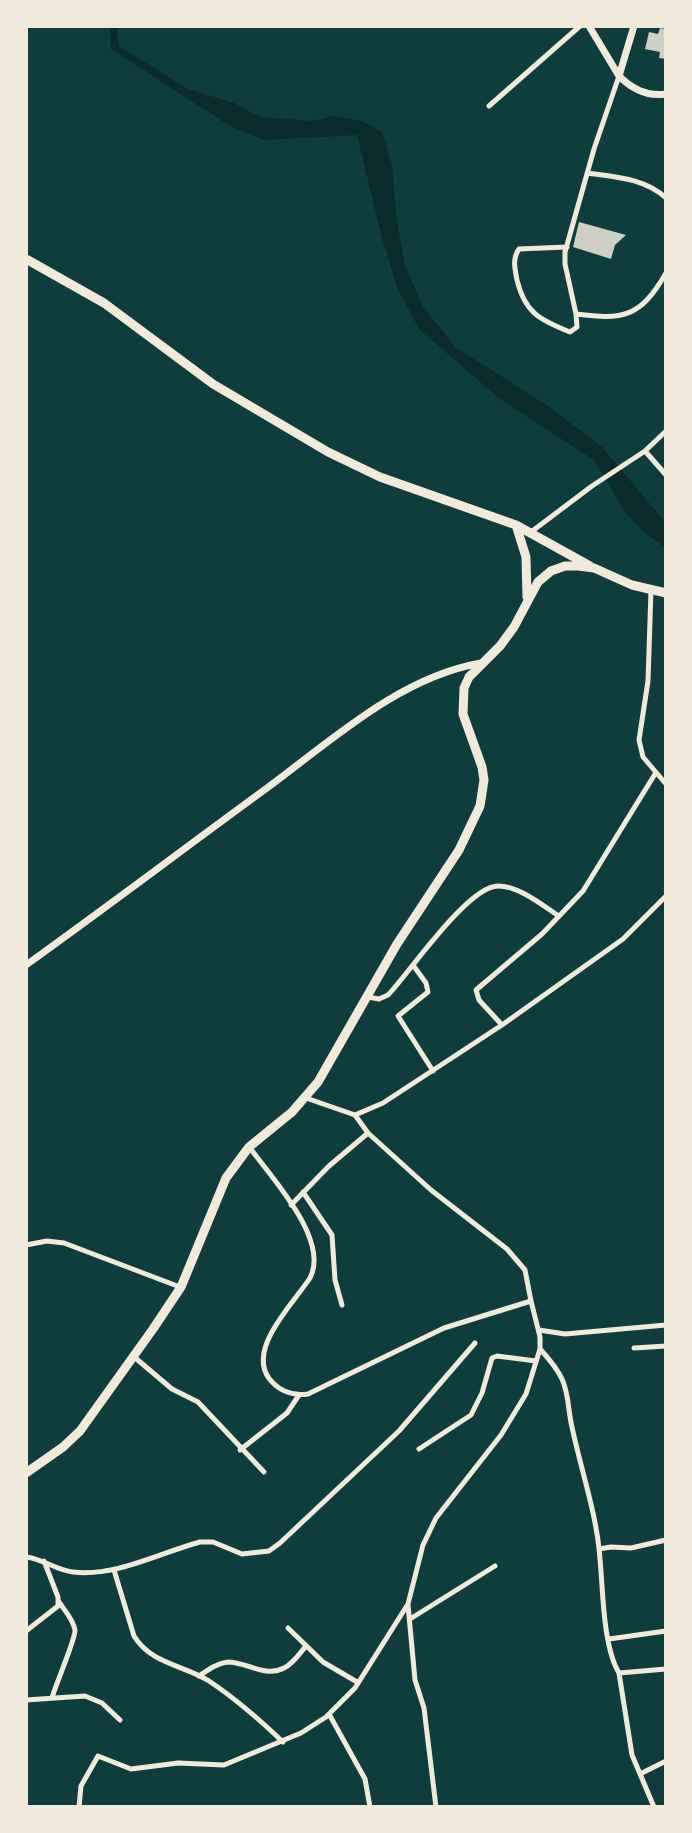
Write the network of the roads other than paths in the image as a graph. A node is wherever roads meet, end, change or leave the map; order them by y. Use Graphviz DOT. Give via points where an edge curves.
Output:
graph roads {
  1 [pos="580,26"];
  2 [pos="589,26"];
  3 [pos="634,26"];
  4 [pos="619,76"];
  5 [pos="666,94"];
  6 [pos="489,106"];
  7 [pos="587,173"];
  8 [pos="666,198"];
  9 [pos="567,247"];
  10 [pos="26,259"];
  11 [pos="666,273"];
  12 [pos="576,314"];
  13 [pos="666,431"];
  14 [pos="645,451"];
  15 [pos="666,475"];
  16 [pos="516,525"];
  17 [pos="531,532"];
  18 [pos="594,568"];
  19 [pos="651,590"];
  20 [pos="666,593"];
  21 [pos="526,605"];
  22 [pos="483,663"];
  23 [pos="655,774"];
  24 [pos="666,784"];
  25 [pos="666,896"];
  26 [pos="559,916"];
  27 [pos="26,965"];
  28 [pos="413,965"];
  29 [pos="367,997"];
  30 [pos="502,1025"];
  31 [pos="433,1071"];
  32 [pos="306,1098"];
  33 [pos="355,1115"];
  34 [pos="368,1133"];
  35 [pos="249,1147"];
  36 [pos="303,1192"];
  37 [pos="291,1205"];
  38 [pos="26,1245"];
  39 [pos="181,1287"];
  40 [pos="531,1301"];
  41 [pos="342,1305"];
  42 [pos="666,1325"];
  43 [pos="538,1330"];
  44 [pos="475,1343"];
  45 [pos="666,1346"];
  46 [pos="634,1348"];
  47 [pos="540,1349"];
  48 [pos="133,1356"];
  49 [pos="536,1361"];
  50 [pos="299,1395"];
  51 [pos="419,1449"];
  52 [pos="240,1450"];
  53 [pos="264,1472"];
  54 [pos="26,1473"];
  55 [pos="666,1540"];
  56 [pos="599,1549"];
  57 [pos="26,1557"];
  58 [pos="44,1561"];
  59 [pos="495,1566"];
  60 [pos="114,1570"];
  61 [pos="59,1602"];
  62 [pos="408,1604"];
  63 [pos="410,1619"];
  64 [pos="288,1628"];
  65 [pos="26,1631"];
  66 [pos="666,1631"];
  67 [pos="609,1639"];
  68 [pos="306,1646"];
  69 [pos="666,1669"];
  70 [pos="619,1673"];
  71 [pos="199,1676"];
  72 [pos="357,1682"];
  73 [pos="52,1698"];
  74 [pos="26,1700"];
  75 [pos="329,1713"];
  76 [pos="120,1720"];
  77 [pos="283,1742"];
  78 [pos="666,1761"];
  79 [pos="640,1774"];
  80 [pos="79,1807"];
  81 [pos="370,1807"];
  82 [pos="436,1807"];
  83 [pos="654,1807"];
  1 -- 6 [label="street"];
  2 -- 4 [label="street"];
  3 -- 4 [label="street"];
  4 -- 5 [label="street" via="639,91"];
  4 -- 7 [label="street"];
  7 -- 8 [label="street" via="649,185"];
  7 -- 9 [label="street"];
  9 -- 12 [label="street" via="565,264"];
  9 -- 12 [label="street" via="519,249 515,268 529,310 570,332 576,330"];
  10 -- 16 [label="highway" via="104,303 213,384 328,452 380,477"];
  11 -- 12 [label="street" via="655,290 622,317"];
  13 -- 14 [label="street"];
  14 -- 15 [label="street"];
  14 -- 17 [label="street"];
  16 -- 17 [label="highway"];
  16 -- 21 [label="highway" via="526,557"];
  17 -- 18 [label="highway"];
  18 -- 19 [label="highway"];
  18 -- 21 [label="highway" via="565,566 551,571"];
  19 -- 20 [label="highway"];
  19 -- 23 [label="street" via="648,681 639,740"];
  21 -- 22 [label="highway"];
  22 -- 27 [label="street" via="433,677 370,713"];
  22 -- 29 [label="highway" via="469,677 462,700 466,728 482,767 480,806 459,850"];
  23 -- 24 [label="street"];
  23 -- 26 [label="street" via="583,891"];
  25 -- 30 [label="street" via="623,939"];
  26 -- 28 [label="street" via="509,888 491,887 466,905"];
  26 -- 30 [label="street" via="476,990"];
  28 -- 29 [label="street" via="388,995"];
  28 -- 31 [label="street" via="428,992 398,1016"];
  29 -- 32 [label="highway"];
  30 -- 31 [label="street"];
  31 -- 33 [label="street"];
  32 -- 33 [label="street"];
  32 -- 35 [label="highway"];
  33 -- 34 [label="street"];
  34 -- 36 [label="street"];
  34 -- 40 [label="street" via="507,1249 525,1270"];
  35 -- 37 [label="street"];
  35 -- 39 [label="highway" via="226,1178"];
  36 -- 37 [label="street"];
  36 -- 41 [label="street" via="332,1235"];
  37 -- 50 [label="street" via="314,1245 314,1270 268,1338 262,1358 274,1384"];
  38 -- 39 [label="street" via="64,1243"];
  39 -- 48 [label="highway"];
  40 -- 43 [label="street"];
  40 -- 50 [label="street" via="444,1328"];
  42 -- 43 [label="street" via="565,1334"];
  43 -- 47 [label="street"];
  44 -- 60 [label="street" via="399,1431 269,1551 242,1554 200,1542"];
  45 -- 46 [label="street"];
  47 -- 49 [label="street"];
  47 -- 56 [label="street" via="566,1391"];
  48 -- 52 [label="street" via="172,1389 198,1402"];
  48 -- 54 [label="highway" via="80,1431"];
  49 -- 51 [label="street" via="492,1358 471,1415"];
  49 -- 62 [label="street" via="517,1411 429,1529"];
  50 -- 52 [label="street" via="287,1413"];
  52 -- 53 [label="street"];
  55 -- 56 [label="street"];
  56 -- 67 [label="street"];
  57 -- 58 [label="street"];
  58 -- 60 [label="street" via="76,1573"];
  58 -- 61 [label="street"];
  59 -- 63 [label="street"];
  60 -- 71 [label="street" via="140,1646"];
  61 -- 65 [label="street" via="54,1612"];
  61 -- 73 [label="street" via="75,1633"];
  62 -- 63 [label="street"];
  62 -- 72 [label="street"];
  63 -- 82 [label="street"];
  64 -- 68 [label="street"];
  66 -- 67 [label="street"];
  67 -- 70 [label="street"];
  68 -- 71 [label="street" via="276,1671 229,1662"];
  68 -- 72 [label="street" via="334,1671"];
  69 -- 70 [label="street"];
  70 -- 79 [label="street"];
  71 -- 77 [label="street" via="254,1714"];
  72 -- 75 [label="street"];
  73 -- 74 [label="street"];
  73 -- 76 [label="street" via="94,1698"];
  75 -- 77 [label="street"];
  75 -- 81 [label="street" via="365,1779"];
  77 -- 80 [label="street" via="224,1765 131,1769 98,1756 81,1786"];
  78 -- 79 [label="street"];
  79 -- 83 [label="street"];
}
